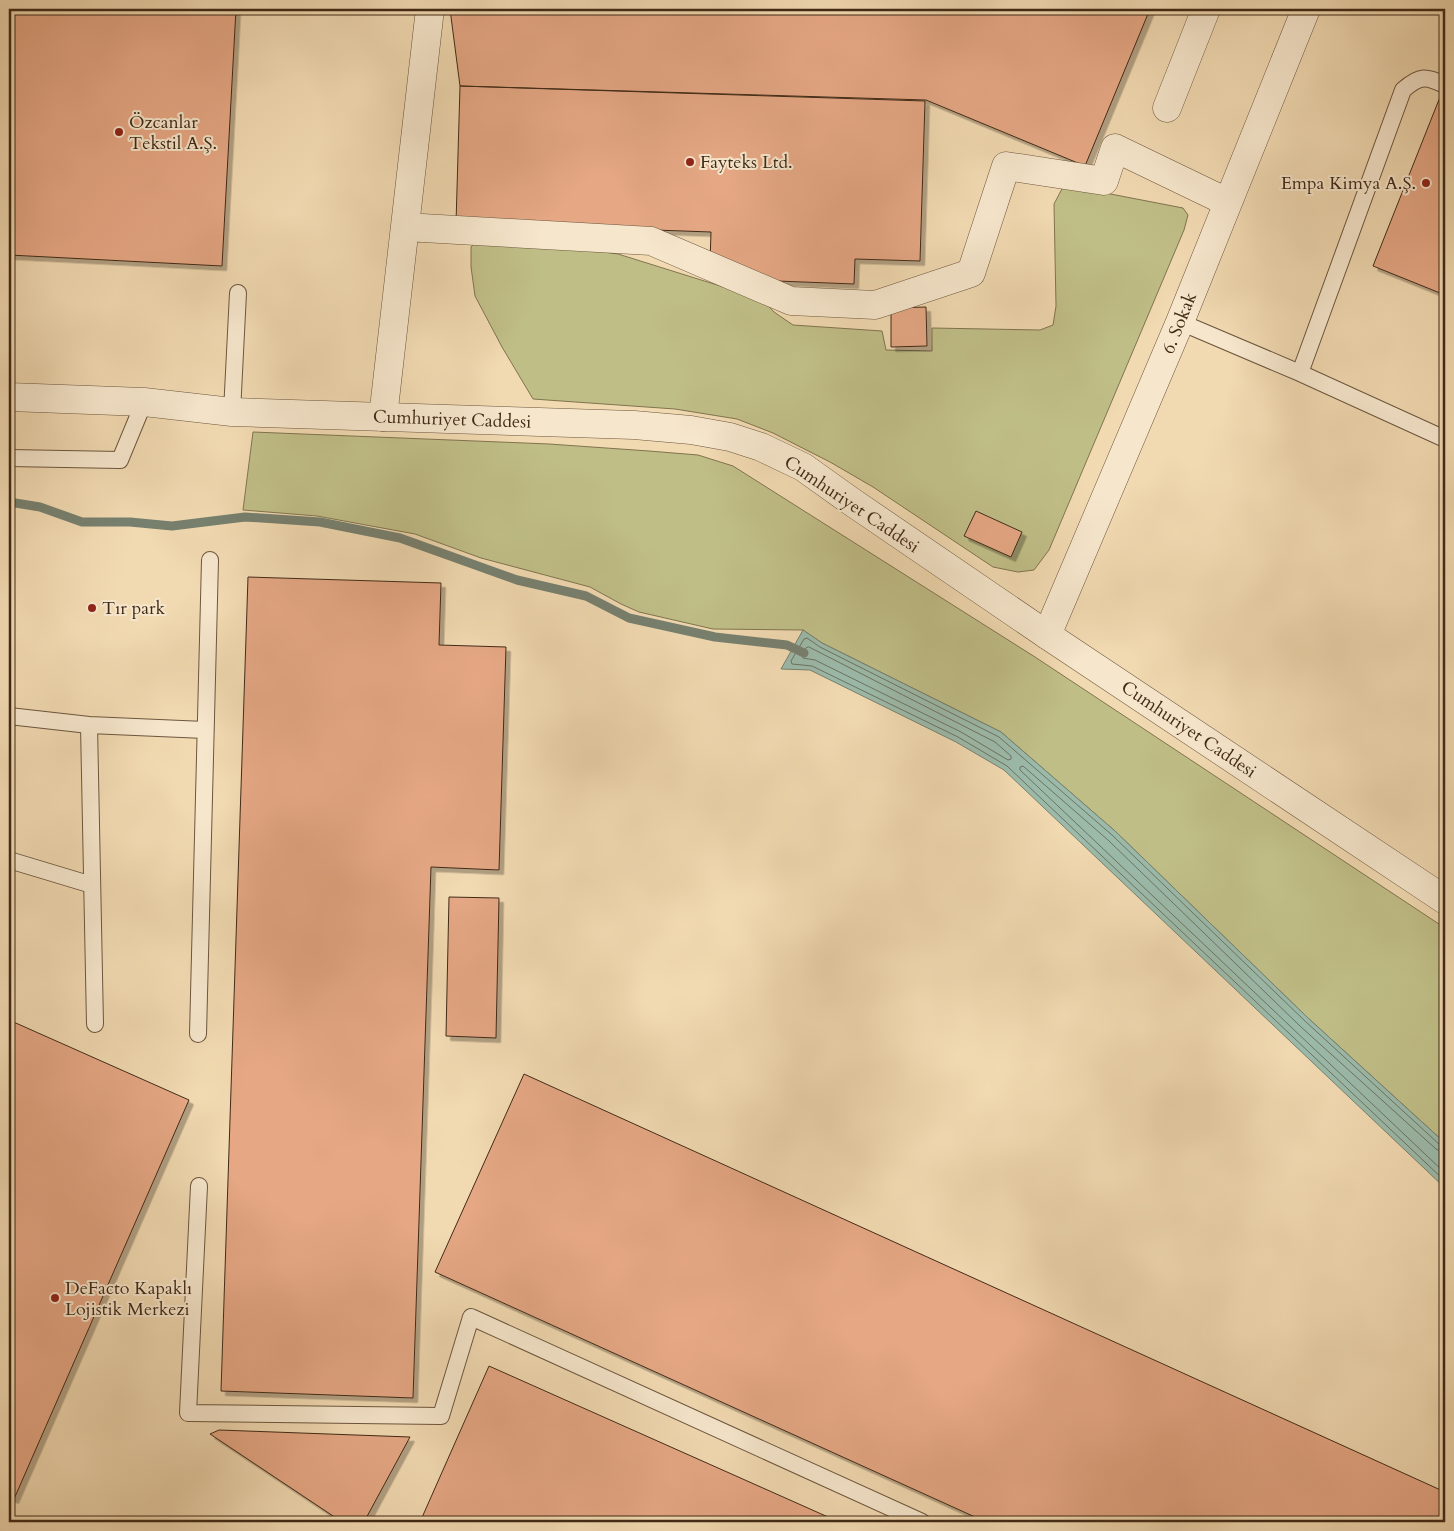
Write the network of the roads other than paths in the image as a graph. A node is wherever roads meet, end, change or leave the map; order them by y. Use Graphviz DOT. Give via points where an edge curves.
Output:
graph roads {
  1 [pos="430,9"];
  2 [pos="1206,9"];
  3 [pos="1306,9"];
  4 [pos="1445,85"];
  5 [pos="1167,108"];
  6 [pos="1227,202"];
  7 [pos="405,227"];
  8 [pos="238,293"];
  9 [pos="1180,322"];
  10 [pos="1300,373"];
  11 [pos="9,397"];
  12 [pos="144,402"];
  13 [pos="232,412"];
  14 [pos="383,417"];
  15 [pos="1445,439"];
  16 [pos="9,458"];
  17 [pos="210,560"];
  18 [pos="1047,635"];
  19 [pos="9,716"];
  20 [pos="89,725"];
  21 [pos="205,730"];
  22 [pos="9,860"];
  23 [pos="92,885"];
  24 [pos="1445,900"];
  25 [pos="94,1024"];
  26 [pos="198,1034"];
  27 [pos="199,1186"];
  28 [pos="922,1522"];
  1 -- 7 [label="street"];
  2 -- 5 [label="street"];
  3 -- 6 [label="street, 6. Sokak"];
  4 -- 10 [label="lane" via="1428,77 1414,80 1403,90"];
  6 -- 7 [label="street" via="1115,148 1104,181 1006,166 971,273 875,305 791,302 651,241"];
  6 -- 9 [label="street, 6. Sokak"];
  7 -- 14 [label="street"];
  8 -- 13 [label="lane"];
  9 -- 10 [label="lane"];
  9 -- 18 [label="street, 6. Sokak"];
  10 -- 15 [label="lane"];
  11 -- 12 [label="street, Cumhuriyet Caddesi"];
  12 -- 13 [label="street, Cumhuriyet Caddesi"];
  12 -- 16 [label="lane" via="120,460"];
  13 -- 14 [label="street, Cumhuriyet Caddesi"];
  14 -- 18 [label="street, Cumhuriyet Caddesi" via="634,425 691,430 761,447 803,467"];
  17 -- 21 [label="lane"];
  18 -- 24 [label="street, Cumhuriyet Caddesi"];
  19 -- 20 [label="lane"];
  20 -- 21 [label="lane"];
  20 -- 23 [label="lane"];
  21 -- 26 [label="lane"];
  22 -- 23 [label="lane"];
  23 -- 25 [label="lane"];
  27 -- 28 [label="lane" via="188,1413 441,1416 471,1316"];
}
